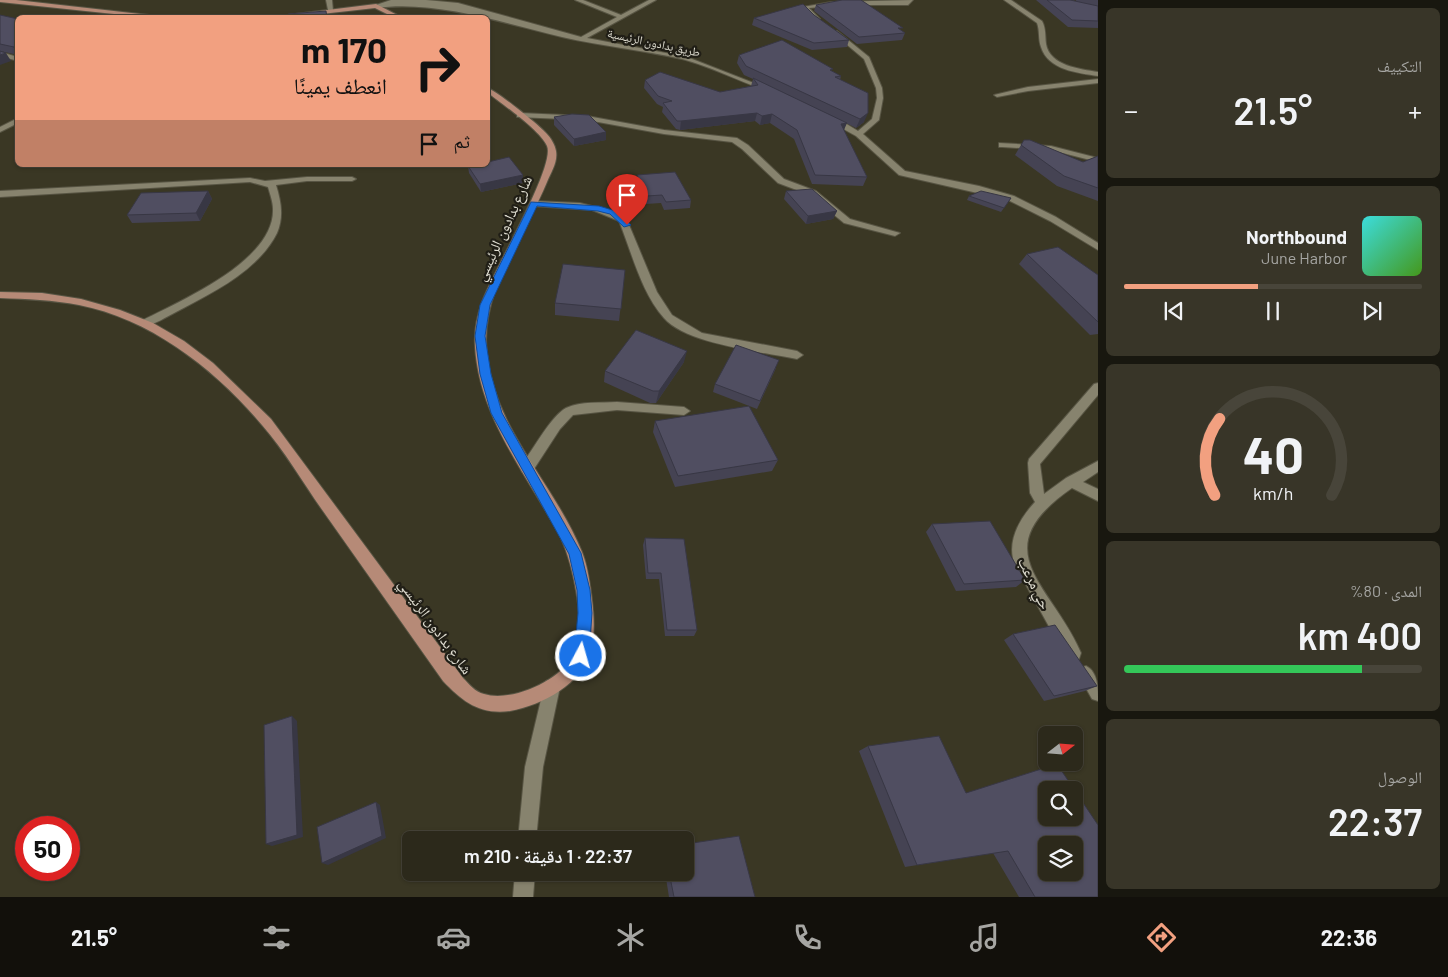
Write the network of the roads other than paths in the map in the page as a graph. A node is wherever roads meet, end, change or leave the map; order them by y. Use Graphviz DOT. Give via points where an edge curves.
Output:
graph roads {
  1 [pos="0,0"];
  2 [pos="329,0"];
  3 [pos="578,0"];
  4 [pos="653,0"];
  5 [pos="910,0"];
  6 [pos="1007,0"];
  7 [pos="376,6"];
  8 [pos="331,10"];
  9 [pos="137,14"];
  10 [pos="146,15"];
  11 [pos="290,15"];
  12 [pos="394,15"];
  13 [pos="620,17"];
  14 [pos="581,39"];
  15 [pos="0,54"];
  16 [pos="15,58"];
  17 [pos="1098,74"];
  18 [pos="1098,81"];
  19 [pos="770,91"];
  20 [pos="490,92"];
  21 [pos="997,95"];
  22 [pos="520,114"];
  23 [pos="825,116"];
  24 [pos="15,122"];
  25 [pos="0,130"];
  26 [pos="859,134"];
  27 [pos="1002,144"];
  28 [pos="1098,160"];
  29 [pos="352,179"];
  30 [pos="267,183"];
  31 [pos="0,194"];
  32 [pos="534,204"];
  33 [pos="896,233"];
  34 [pos="1098,247"];
  35 [pos="0,296"];
  36 [pos="145,323"];
  37 [pos="797,355"];
  38 [pos="1098,387"];
  39 [pos="684,411"];
  40 [pos="1098,466"];
  41 [pos="527,468"];
  42 [pos="1071,482"];
  43 [pos="1098,495"];
  44 [pos="1043,504"];
  45 [pos="552,687"];
  46 [pos="1098,693"];
  47 [pos="528,831"];
  48 [pos="524,881"];
  49 [pos="523,897"];
  1 -- 9 [label="main road"];
  2 -- 8 [label="street"];
  3 -- 13 [label="street"];
  4 -- 13 [label="street"];
  5 -- 26 [label="street" via="892,4 837,0 806,9 867,58 876,76 880,98 874,120"];
  6 -- 17 [label="street" via="1040,22 1044,49 1050,58 1070,68"];
  7 -- 8 [label="main road"];
  7 -- 12 [label="main road"];
  7 -- 14 [label="street, طريق بدادون الرئيسية" via="411,0 458,4"];
  8 -- 11 [label="main road"];
  9 -- 10 [label="main road"];
  13 -- 14 [label="street"];
  14 -- 19 [label="street, طريق بدادون الرئيسية" via="685,58"];
  15 -- 16 [label="street"];
  18 -- 21 [label="street"];
  20 -- 22 [label="main road, شارع بدادون الرئيسي"];
  22 -- 32 [label="main road, شارع بدادون الرئيسي" via="544,135 552,150 552,160"];
  22 -- 33 [label="street" via="587,118 649,130 734,140 781,181 813,193 842,218"];
  23 -- 26 [label="street"];
  24 -- 25 [label="street"];
  26 -- 34 [label="street" via="902,173 1011,198"];
  27 -- 28 [label="street" via="1051,148"];
  29 -- 30 [label="street"];
  30 -- 31 [label="street" via="250,180"];
  30 -- 36 [label="street" via="272,185 278,198 275,226 254,260 222,282"];
  32 -- 37 [label="street" via="599,208 623,220 652,292 668,317 680,326 699,336"];
  32 -- 41 [label="main road, شارع بدادون الرئيسي" via="485,305 480,336 488,387 497,413"];
  35 -- 36 [label="main road, شارع بدادون الرئيسي" via="32,295 81,301"];
  36 -- 45 [label="main road, شارع بدادون الرئيسي" via="201,357 268,422 463,690 479,702 494,706"];
  38 -- 44 [label="street" via="1034,463 1037,493"];
  39 -- 41 [label="street" via="617,406 569,412"];
  40 -- 42 [label="street, حي مرعب"];
  41 -- 45 [label="main road, شارع بدادون الرئيسي" via="575,553 584,590 581,656"];
  42 -- 43 [label="street"];
  42 -- 44 [label="street, حي مرعب"];
  44 -- 46 [label="street, حي مرعب" via="1028,518 1019,557"];
  45 -- 47 [label="street" via="534,767"];
  48 -- 49 [label="street"];
}
